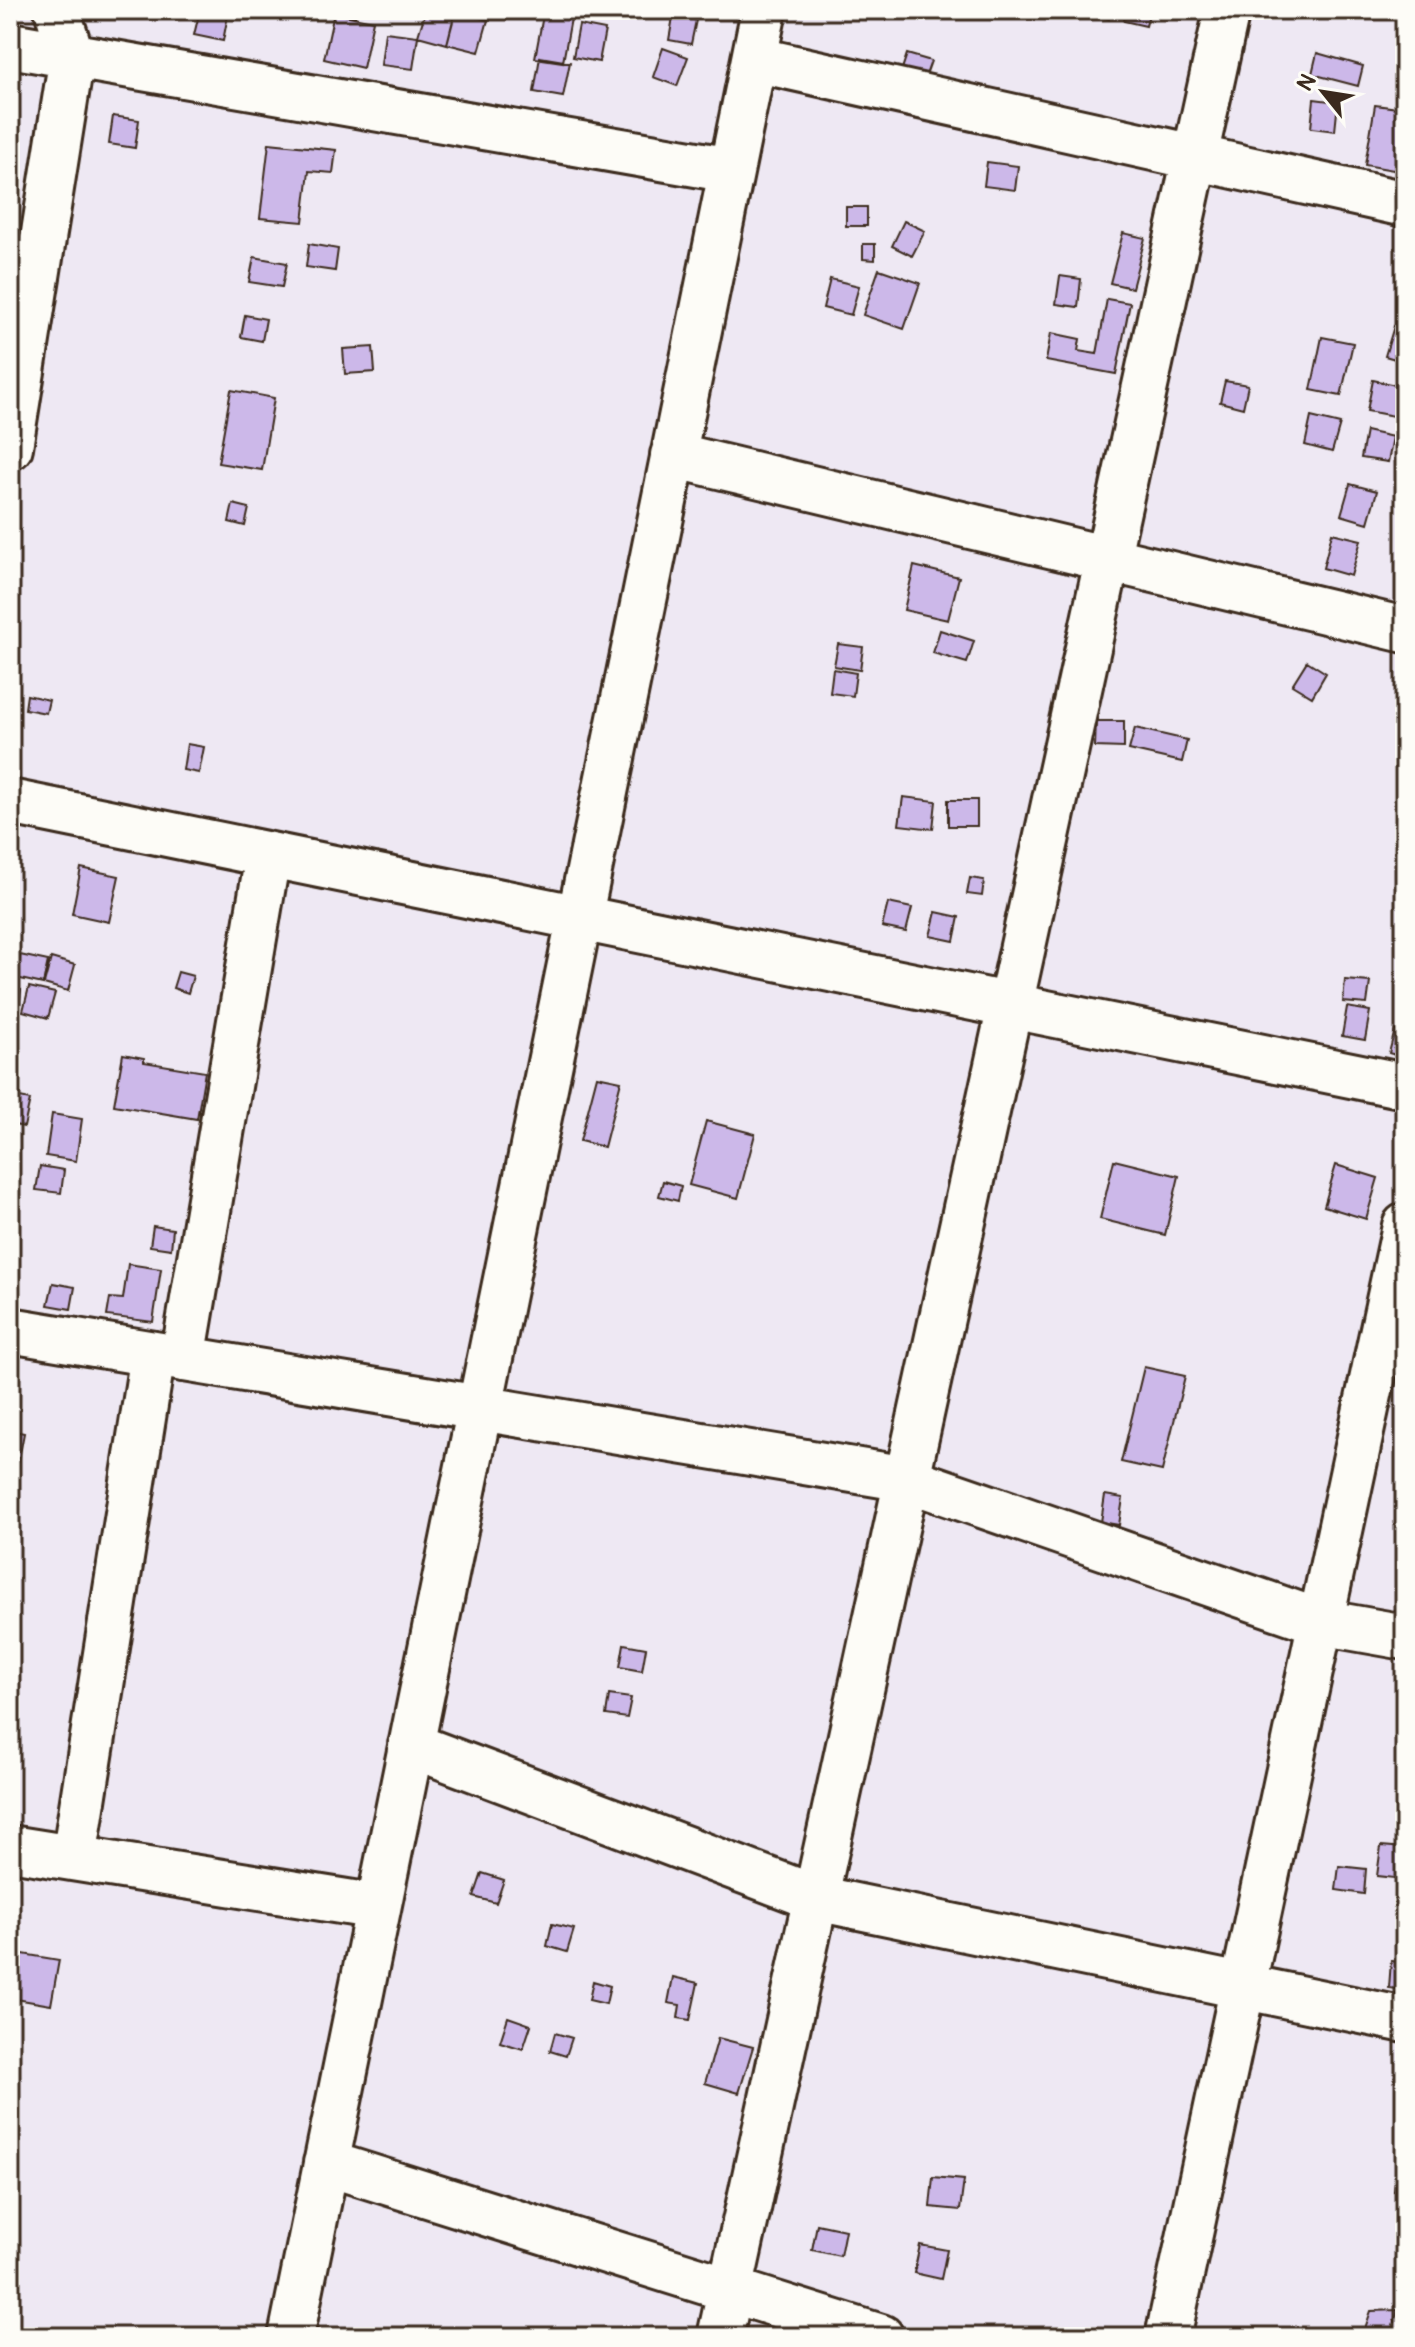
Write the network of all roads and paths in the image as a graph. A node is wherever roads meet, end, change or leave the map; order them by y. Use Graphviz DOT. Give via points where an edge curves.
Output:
graph roads {
  1 [pos="57,10"];
  2 [pos="764,10"];
  3 [pos="1227,10"];
  4 [pos="10,45"];
  5 [pos="72,56"];
  6 [pos="754,59"];
  7 [pos="1195,157"];
  8 [pos="731,170"];
  9 [pos="1405,204"];
  10 [pos="10,447"];
  11 [pos="673,455"];
  12 [pos="1108,559"];
  13 [pos="1405,630"];
  14 [pos="10,802"];
  15 [pos="268,855"];
  16 [pos="580,918"];
  17 [pos="1010,1006"];
  18 [pos="1405,1086"];
  19 [pos="1405,1226"];
  20 [pos="10,1330"];
  21 [pos="168,1357"];
  22 [pos="480,1408"];
  23 [pos="907,1479"];
  24 [pos="1320,1622"];
  25 [pos="1405,1637"];
  26 [pos="411,1745"];
  27 [pos="10,1848"];
  28 [pos="74,1858"];
  29 [pos="816,1898"];
  30 [pos="378,1907"];
  31 [pos="1242,1986"];
  32 [pos="1405,2020"];
  33 [pos="326,2163"];
  34 [pos="730,2290"];
  35 [pos="291,2337"];
  36 [pos="720,2337"];
  37 [pos="881,2337"];
  38 [pos="1168,2337"];
  1 -- 5 [label="street"];
  2 -- 6 [label="street"];
  3 -- 7 [label="street"];
  4 -- 5 [label="street"];
  5 -- 8 [label="street"];
  5 -- 10 [label="street"];
  6 -- 7 [label="street"];
  6 -- 8 [label="street"];
  7 -- 9 [label="street"];
  7 -- 12 [label="street"];
  8 -- 11 [label="street"];
  11 -- 12 [label="street"];
  11 -- 16 [label="street"];
  12 -- 13 [label="street"];
  12 -- 17 [label="street"];
  14 -- 15 [label="street"];
  15 -- 16 [label="street"];
  15 -- 21 [label="street"];
  16 -- 17 [label="street"];
  16 -- 22 [label="street"];
  17 -- 18 [label="street"];
  17 -- 23 [label="street"];
  19 -- 24 [label="street"];
  20 -- 21 [label="street"];
  21 -- 22 [label="street"];
  21 -- 28 [label="street"];
  22 -- 23 [label="street"];
  22 -- 26 [label="street"];
  23 -- 24 [label="street"];
  23 -- 29 [label="street"];
  24 -- 25 [label="street"];
  24 -- 31 [label="street"];
  26 -- 29 [label="street"];
  26 -- 30 [label="street"];
  27 -- 28 [label="street"];
  28 -- 30 [label="street"];
  29 -- 31 [label="street"];
  29 -- 34 [label="street"];
  30 -- 33 [label="street"];
  31 -- 32 [label="street"];
  31 -- 38 [label="street"];
  33 -- 34 [label="street"];
  33 -- 35 [label="street"];
  34 -- 36 [label="street"];
  34 -- 37 [label="street"];
}
